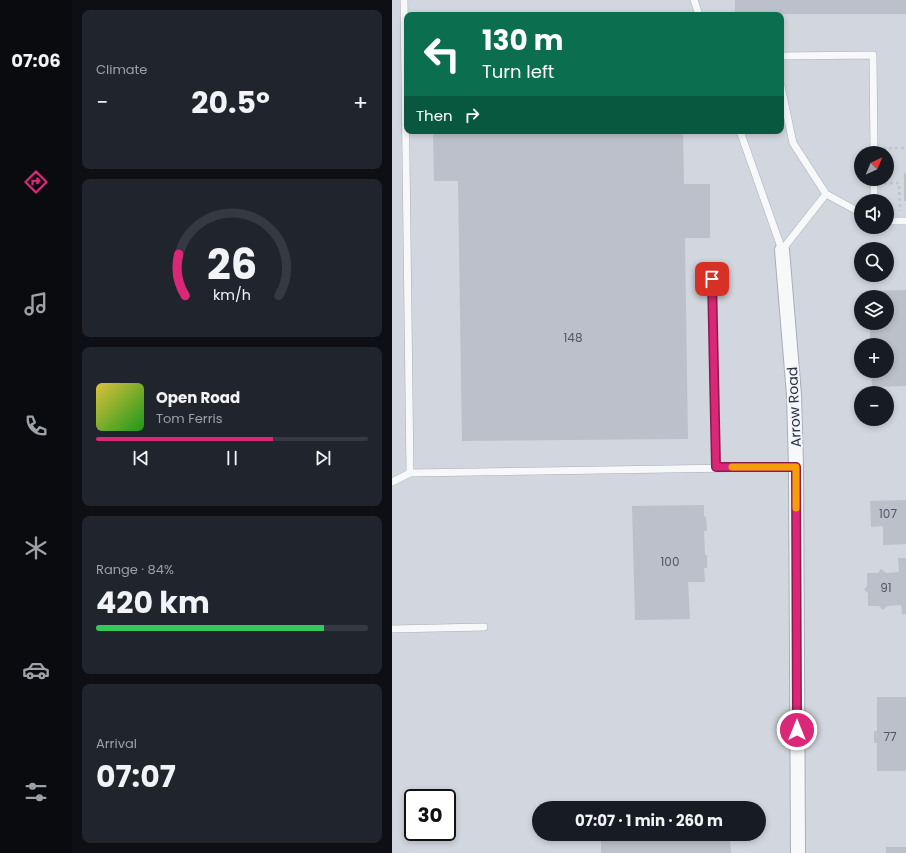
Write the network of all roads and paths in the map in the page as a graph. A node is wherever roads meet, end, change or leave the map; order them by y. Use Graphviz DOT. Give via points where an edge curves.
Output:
graph roads {
  1 [pos="404,0"];
  2 [pos="694,0"];
  3 [pos="404,12"];
  4 [pos="698,12"];
  5 [pos="784,56"];
  6 [pos="784,100"];
  7 [pos="406,134"];
  8 [pos="741,134"];
  9 [pos="874,146"];
  10 [pos="906,148"];
  11 [pos="894,149"];
  12 [pos="894,183"];
  13 [pos="826,194"];
  14 [pos="854,209"];
  15 [pos="903,221"];
  16 [pos="782,250"];
  17 [pos="712,279"];
  18 [pos="716,467"];
  19 [pos="796,467"];
  20 [pos="410,473"];
  21 [pos="392,482"];
  22 [pos="484,627"];
  23 [pos="392,629"];
  24 [pos="798,853"];
  1 -- 3 [label="lane"];
  2 -- 4 [label="lane"];
  5 -- 9 [label="lane" via="873,55"];
  6 -- 13 [label="lane" via="793,143"];
  7 -- 20 [label="lane"];
  8 -- 16 [label="lane"];
  10 -- 11 [label="path"];
  12 -- 15 [label="path" via="899,183"];
  13 -- 14 [label="lane"];
  13 -- 16 [label="lane"];
  16 -- 19 [label="street, Arrow Road" via="794,395"];
  17 -- 18 [label="lane"];
  18 -- 19 [label="lane"];
  18 -- 20 [label="lane"];
  19 -- 24 [label="street, Arrow Road"];
  20 -- 21 [label="lane"];
  22 -- 23 [label="lane"];
}
